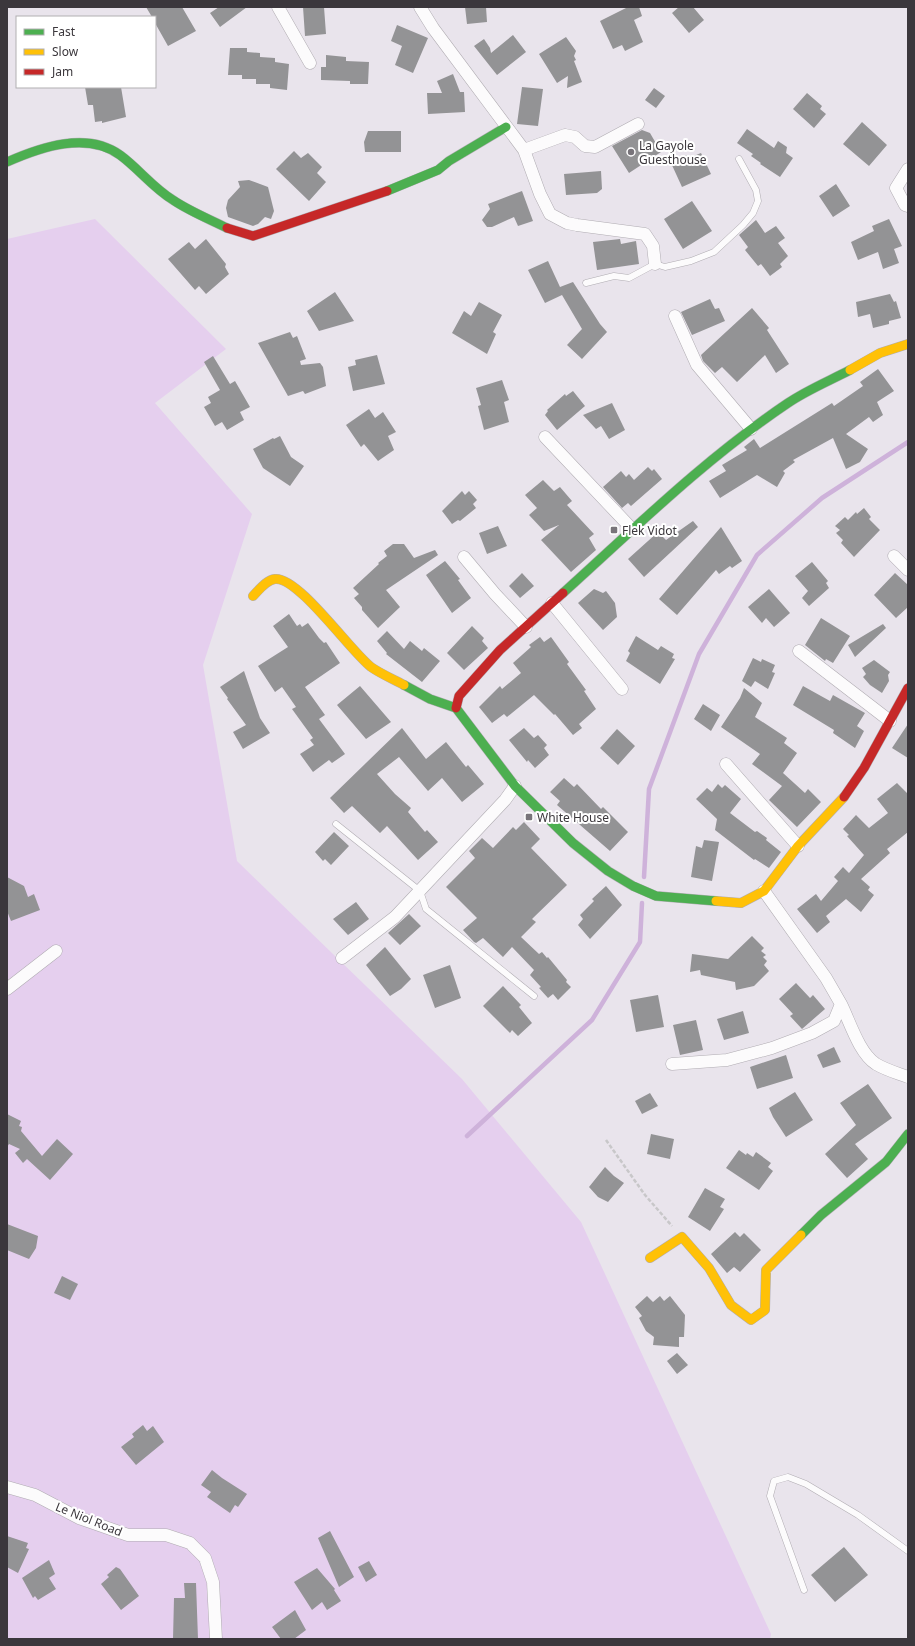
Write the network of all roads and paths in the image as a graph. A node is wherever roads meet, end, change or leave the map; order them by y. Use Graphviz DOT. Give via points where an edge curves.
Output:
graph roads {
  1 [pos="278,7"];
  2 [pos="420,7"];
  3 [pos="310,63"];
  4 [pos="638,124"];
  5 [pos="506,128"];
  6 [pos="524,150"];
  7 [pos="739,159"];
  8 [pos="7,162"];
  9 [pos="908,169"];
  10 [pos="908,206"];
  11 [pos="655,264"];
  12 [pos="586,283"];
  13 [pos="675,316"];
  14 [pos="908,344"];
  15 [pos="751,429"];
  16 [pos="545,437"];
  17 [pos="632,529"];
  18 [pos="894,556"];
  19 [pos="464,557"];
  20 [pos="908,570"];
  21 [pos="253,596"];
  22 [pos="552,603"];
  23 [pos="526,627"];
  24 [pos="799,651"];
  25 [pos="908,688"];
  26 [pos="622,689"];
  27 [pos="456,708"];
  28 [pos="890,722"];
  29 [pos="726,764"];
  30 [pos="515,786"];
  31 [pos="336,824"];
  32 [pos="798,846"];
  33 [pos="420,891"];
  34 [pos="764,891"];
  35 [pos="56,951"];
  36 [pos="342,958"];
  37 [pos="7,989"];
  38 [pos="534,996"];
  39 [pos="841,1004"];
  40 [pos="672,1064"];
  41 [pos="908,1077"];
  42 [pos="908,1134"];
  43 [pos="606,1140"];
  44 [pos="682,1236"];
  45 [pos="650,1258"];
  46 [pos="7,1487"];
  47 [pos="908,1551"];
  48 [pos="804,1590"];
  49 [pos="216,1639"];
  1 -- 3 [label="street"];
  2 -- 5 [label="street"];
  4 -- 6 [label="street" via="595,147 585,146 575,136 565,135"];
  5 -- 6 [label="street"];
  5 -- 8 [label="street" via="449,160 438,170 385,192 254,236 233,231 172,200 119,154 99,144 77,142 32,151"];
  6 -- 11 [label="street" via="550,214 567,223 645,234 653,246"];
  7 -- 11 [label="lane" via="756,190 758,202 753,213 714,252 665,267"];
  9 -- 10 [label="street" via="896,188"];
  11 -- 12 [label="lane" via="629,278 614,276"];
  13 -- 15 [label="street" via="697,365"];
  14 -- 15 [label="street" via="880,353 790,402"];
  15 -- 17 [label="street"];
  16 -- 17 [label="street"];
  17 -- 22 [label="street"];
  18 -- 20 [label="street"];
  19 -- 23 [label="street"];
  21 -- 27 [label="street" via="275,578 287,582 303,595 371,667 430,699"];
  22 -- 23 [label="street"];
  22 -- 26 [label="street"];
  23 -- 27 [label="street" via="475,677 459,696"];
  24 -- 28 [label="street"];
  25 -- 28 [label="street"];
  27 -- 30 [label="street"];
  28 -- 32 [label="street" via="864,768 842,798"];
  29 -- 32 [label="street"];
  30 -- 33 [label="street"];
  30 -- 34 [label="street" via="573,843 608,871 656,896 741,903"];
  31 -- 33 [label="lane"];
  32 -- 34 [label="street"];
  33 -- 36 [label="street" via="394,917"];
  33 -- 38 [label="lane" via="426,908"];
  34 -- 39 [label="street" via="826,978"];
  35 -- 37 [label="street"];
  39 -- 40 [label="street" via="834,1021 812,1034 727,1060"];
  39 -- 41 [label="street" via="861,1048 869,1058 876,1064"];
  42 -- 44 [label="street" via="886,1162 821,1215 766,1270 765,1310 751,1320 737,1312 727,1301 711,1272"];
  43 -- 44 [label="path" via="645,1195"];
  44 -- 45 [label="street"];
  46 -- 49 [label="street, Le Niol Road" via="35,1495 78,1518 128,1535 166,1535 190,1543 205,1558 213,1582"];
  47 -- 48 [label="lane" via="858,1515 806,1484 788,1478 774,1481 770,1496"];
}
